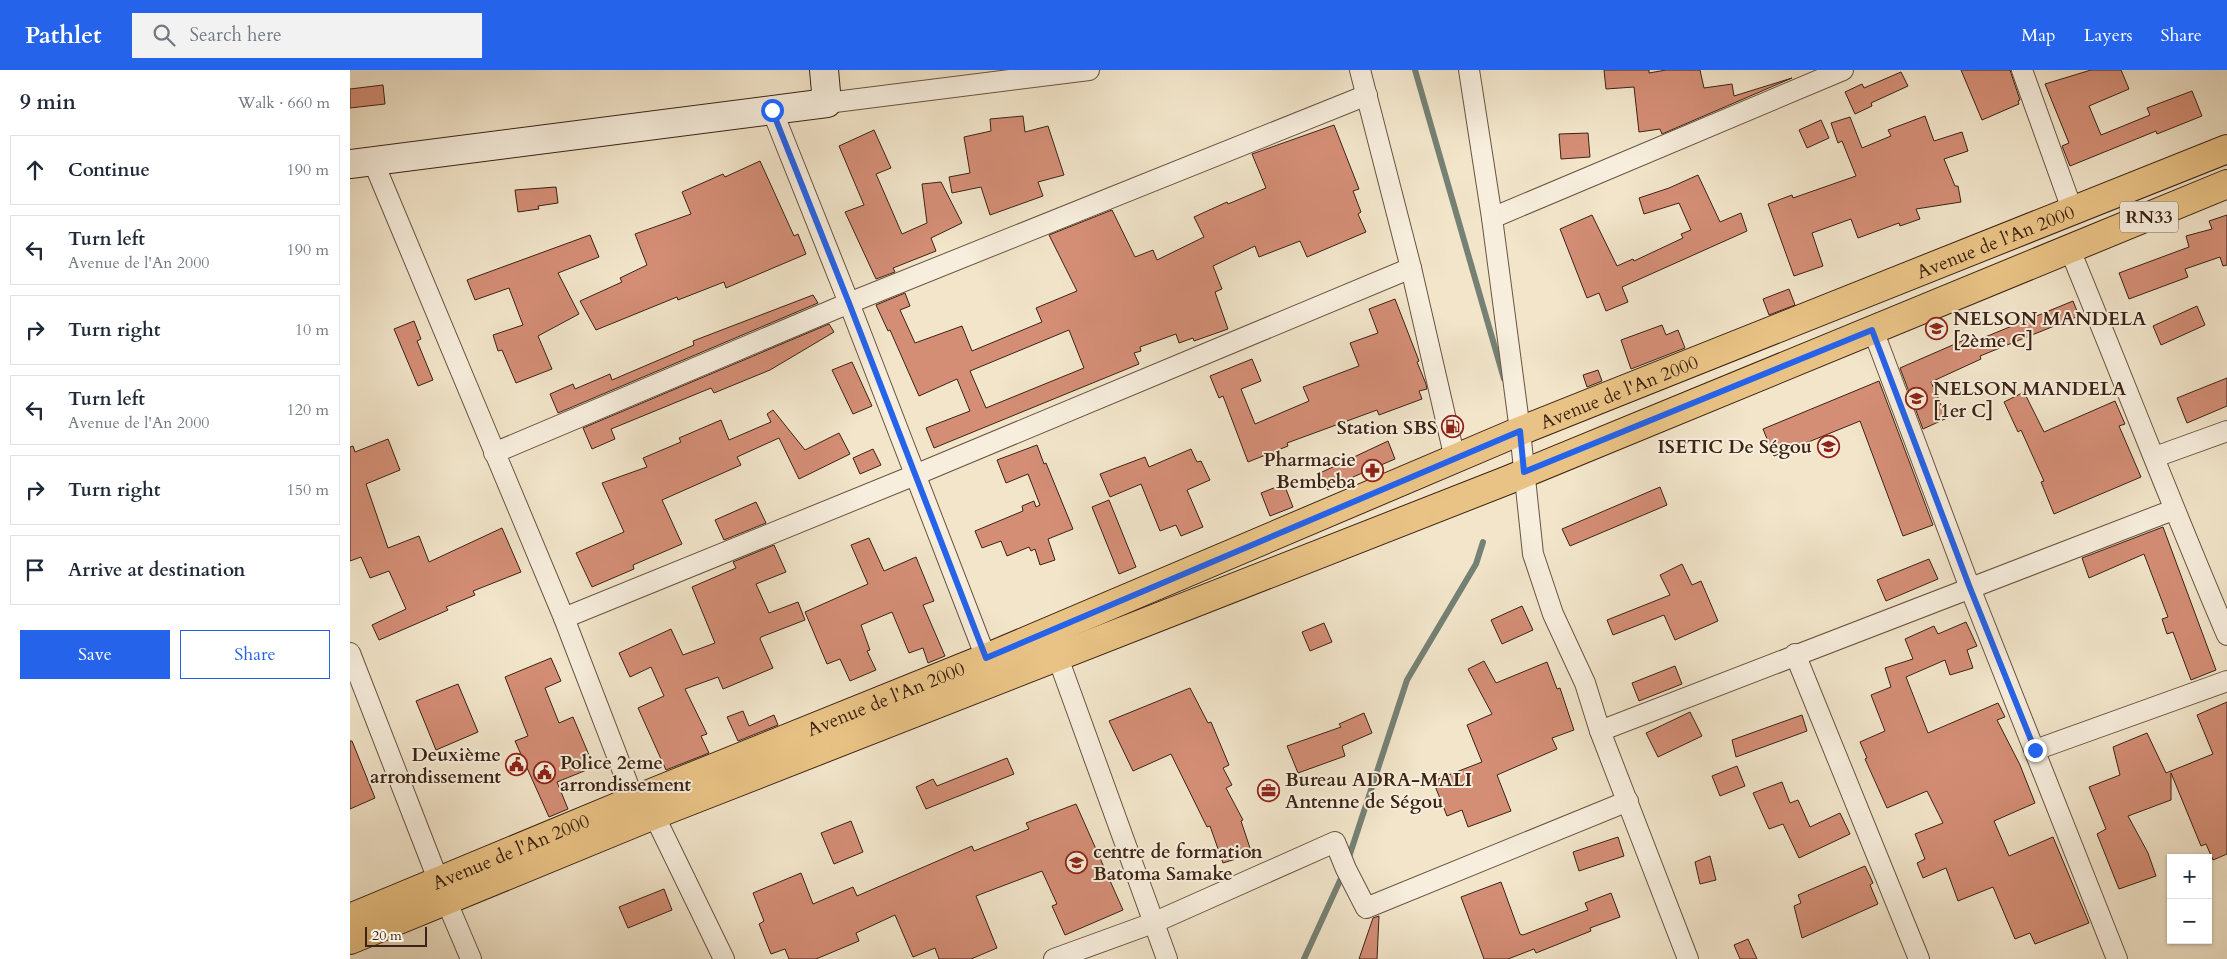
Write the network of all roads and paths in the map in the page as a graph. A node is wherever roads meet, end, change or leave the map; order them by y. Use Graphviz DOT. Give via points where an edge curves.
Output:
graph roads {
  1 [pos="824,70"];
  2 [pos="1089,70"];
  3 [pos="1360,70"];
  4 [pos="1469,70"];
  5 [pos="1843,70"];
  6 [pos="2022,70"];
  7 [pos="1367,95"];
  8 [pos="827,103"];
  9 [pos="772,110"];
  10 [pos="2227,149"];
  11 [pos="361,162"];
  12 [pos="2227,184"];
  13 [pos="2072,212"];
  14 [pos="1492,218"];
  15 [pos="2070,250"];
  16 [pos="1411,268"];
  17 [pos="849,303"];
  18 [pos="1872,330"];
  19 [pos="1520,431"];
  20 [pos="2227,432"];
  21 [pos="494,453"];
  22 [pos="2155,456"];
  23 [pos="1455,460"];
  24 [pos="1524,472"];
  25 [pos="915,475"];
  26 [pos="2173,510"];
  27 [pos="1970,588"];
  28 [pos="564,618"];
  29 [pos="2227,635"];
  30 [pos="350,653"];
  31 [pos="1795,654"];
  32 [pos="986,658"];
  33 [pos="1058,658"];
  34 [pos="2227,681"];
  35 [pos="1600,731"];
  36 [pos="2035,750"];
  37 [pos="1628,801"];
  38 [pos="644,807"];
  39 [pos="442,891"];
  40 [pos="350,918"];
  41 [pos="1153,924"];
  42 [pos="350,940"];
  43 [pos="471,959"];
  44 [pos="724,959"];
  45 [pos="1054,959"];
  46 [pos="1167,959"];
  47 [pos="1688,959"];
  48 [pos="1919,959"];
  49 [pos="2117,959"];
  1 -- 8 [label="street"];
  2 -- 8 [label="street"];
  3 -- 7 [label="street"];
  4 -- 14 [label="street"];
  5 -- 14 [label="street"];
  6 -- 13 [label="street"];
  7 -- 16 [label="street"];
  7 -- 17 [label="street"];
  8 -- 9 [label="street"];
  9 -- 11 [label="street"];
  9 -- 17 [label="street"];
  10 -- 13 [label="main road, Avenue de l'An 2000 / RN33"];
  11 -- 21 [label="street"];
  12 -- 15 [label="main road, Avenue de l'An 2000 / RN33"];
  13 -- 19 [label="main road, Avenue de l'An 2000 / RN33"];
  14 -- 19 [label="street"];
  15 -- 18 [label="main road, Avenue de l'An 2000 / RN33"];
  15 -- 22 [label="street"];
  16 -- 23 [label="street"];
  16 -- 25 [label="street"];
  17 -- 21 [label="street"];
  17 -- 25 [label="street"];
  18 -- 24 [label="main road, Avenue de l'An 2000 / RN33"];
  18 -- 27 [label="street"];
  19 -- 23 [label="main road, Avenue de l'An 2000 / RN33"];
  19 -- 24 [label="street"];
  20 -- 22 [label="street"];
  21 -- 28 [label="street"];
  22 -- 26 [label="street"];
  23 -- 32 [label="main road, Avenue de l'An 2000 / RN33"];
  24 -- 33 [label="main road, Avenue de l'An 2000 / RN33"];
  24 -- 35 [label="street" via="1533,554 1553,614 1584,682"];
  25 -- 28 [label="street"];
  25 -- 32 [label="street"];
  26 -- 27 [label="street"];
  26 -- 29 [label="street"];
  27 -- 31 [label="street"];
  27 -- 36 [label="street"];
  28 -- 38 [label="street"];
  30 -- 39 [label="street"];
  31 -- 35 [label="street"];
  31 -- 48 [label="street"];
  32 -- 38 [label="main road, Avenue de l'An 2000 / RN33"];
  33 -- 38 [label="main road, Avenue de l'An 2000 / RN33"];
  33 -- 41 [label="street"];
  34 -- 36 [label="street"];
  35 -- 37 [label="street"];
  36 -- 49 [label="street"];
  37 -- 41 [label="street" via="1366,908 1335,842"];
  37 -- 47 [label="street"];
  38 -- 39 [label="main road, Avenue de l'An 2000 / RN33"];
  38 -- 44 [label="street"];
  39 -- 40 [label="main road, Avenue de l'An 2000 / RN33"];
  39 -- 42 [label="main road, Avenue de l'An 2000 / RN33"];
  39 -- 43 [label="street"];
  41 -- 45 [label="street"];
  41 -- 46 [label="street"];
}
